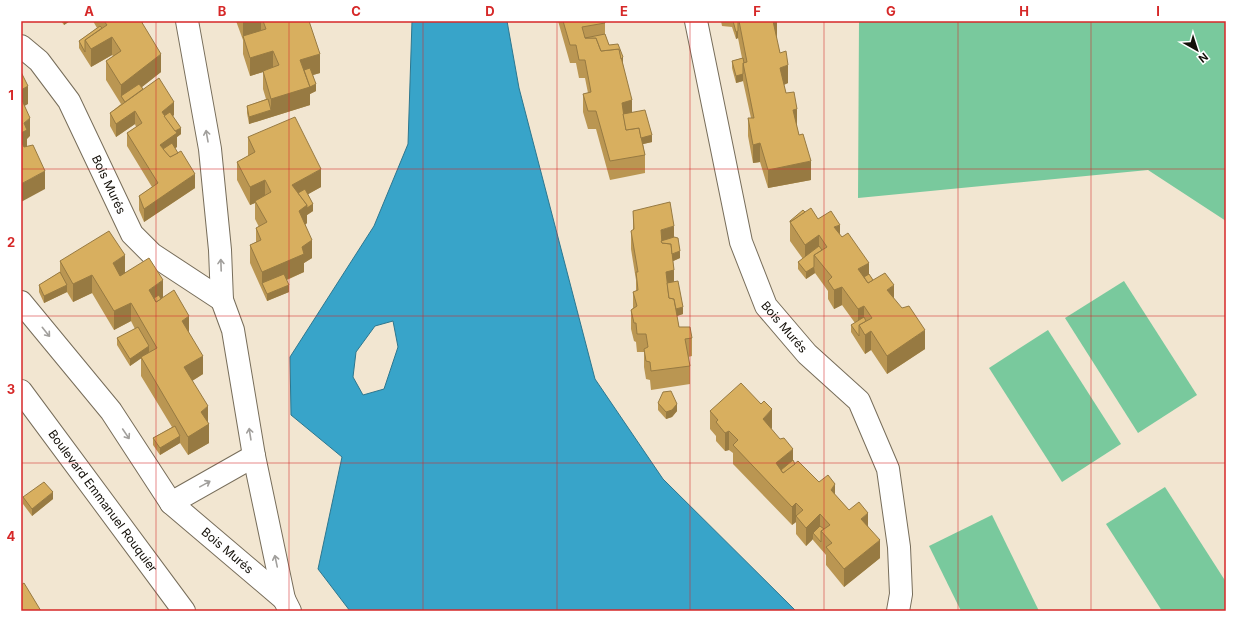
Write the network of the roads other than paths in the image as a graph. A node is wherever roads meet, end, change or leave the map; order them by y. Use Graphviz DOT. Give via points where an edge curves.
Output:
graph roads {
  1 [pos="187,21"];
  2 [pos="696,21"];
  3 [pos="21,46"];
  4 [pos="222,300"];
  5 [pos="21,302"];
  6 [pos="21,391"];
  7 [pos="254,456"];
  8 [pos="171,503"];
  9 [pos="287,605"];
  10 [pos="184,611"];
  11 [pos="898,611"];
  4 -- 1 [label="street, Bois Murés, one-way" via="210,149"];
  2 -- 11 [label="street, Bois Murés" via="740,242 766,306 807,354 859,401 888,470 899,547 901,594"];
  3 -- 4 [label="street, Bois Murés" via="39,61 69,101 132,234 152,254"];
  7 -- 4 [label="street, Bois Murés, one-way" via="233,330"];
  5 -- 8 [label="street, Bois Murés, one-way" via="111,412"];
  6 -- 10 [label="street, Boulevard Emmanuel Rouquier"];
  8 -- 7 [label="street, one-way"];
  9 -- 7 [label="street, Bois Murés, one-way"];
  8 -- 9 [label="street, Bois Murés"];
}
